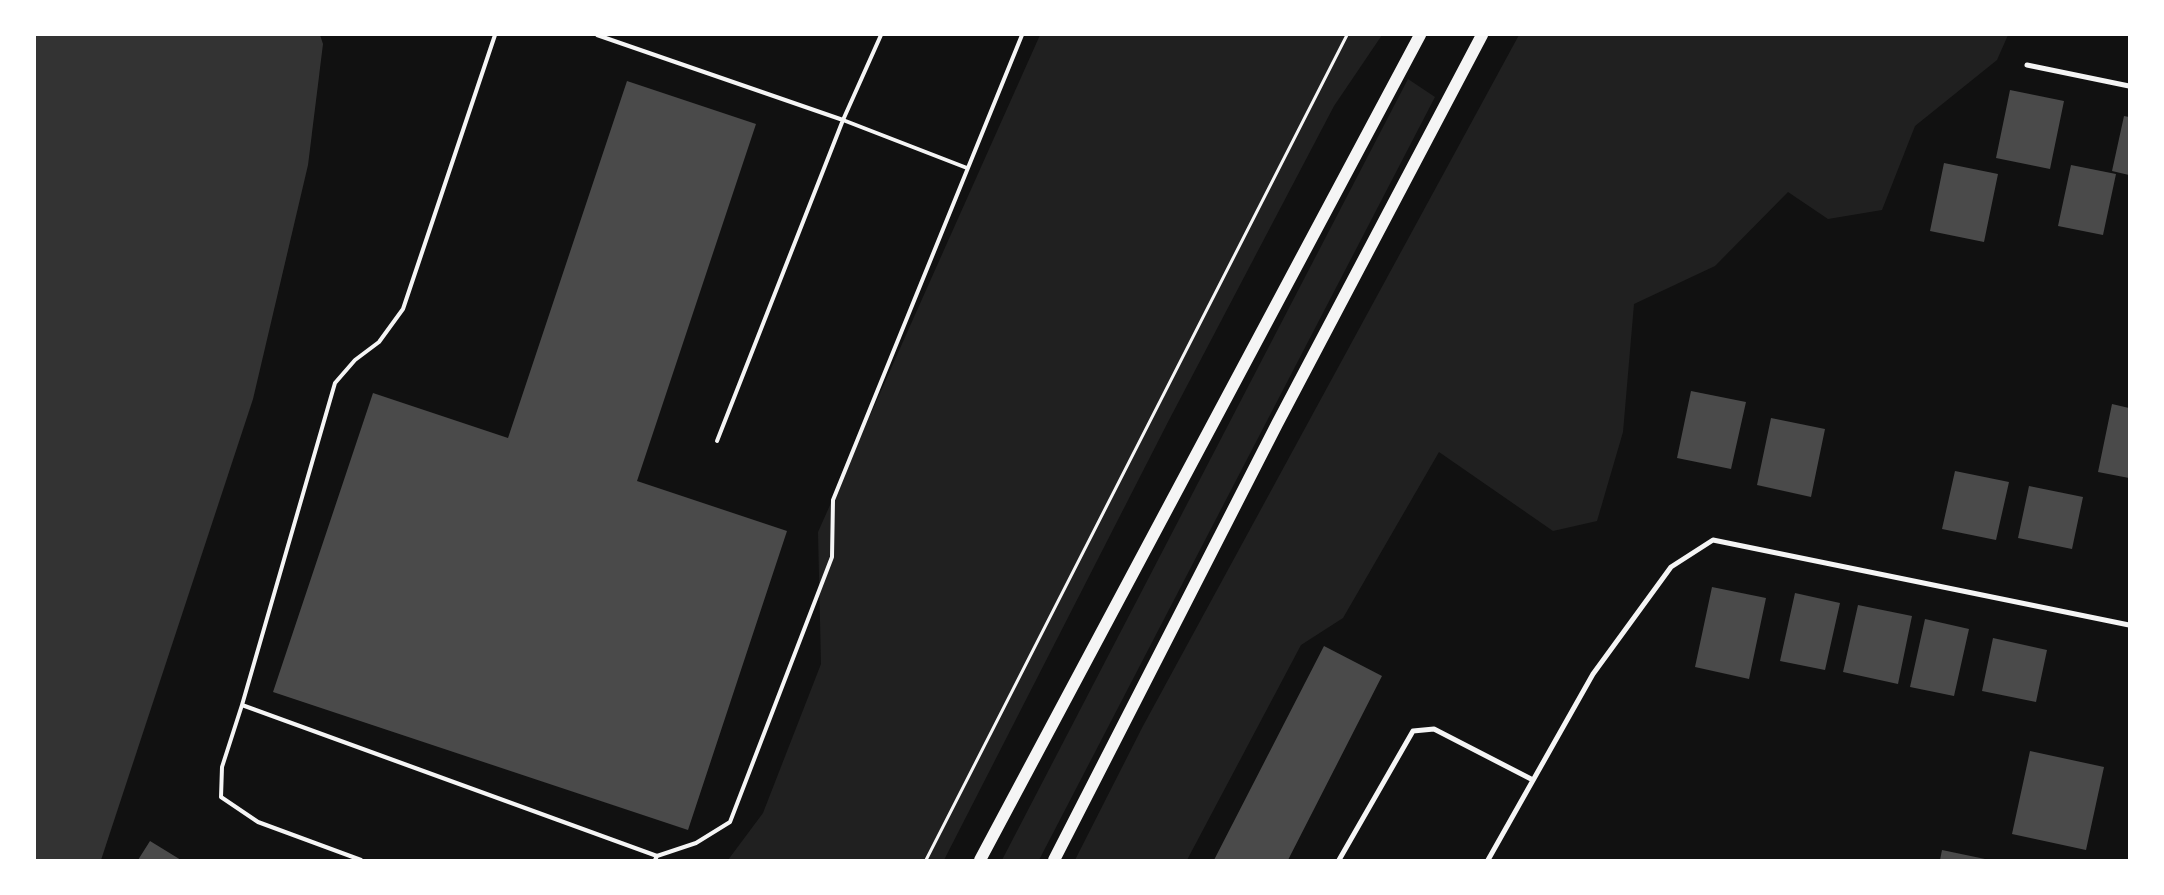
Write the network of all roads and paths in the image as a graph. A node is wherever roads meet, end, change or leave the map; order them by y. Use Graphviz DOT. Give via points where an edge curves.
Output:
graph roads {
  1 [pos="495,35"];
  2 [pos="597,35"];
  3 [pos="881,35"];
  4 [pos="1022,35"];
  5 [pos="1347,35"];
  6 [pos="1420,35"];
  7 [pos="1482,35"];
  8 [pos="2027,65"];
  9 [pos="2129,86"];
  10 [pos="843,120"];
  11 [pos="967,168"];
  12 [pos="717,442"];
  13 [pos="2129,625"];
  14 [pos="242,705"];
  15 [pos="1533,780"];
  16 [pos="656,858"];
  17 [pos="361,860"];
  18 [pos="926,860"];
  19 [pos="980,860"];
  20 [pos="1054,860"];
  21 [pos="1339,860"];
  22 [pos="1488,860"];
  1 -- 14 [label="lane" via="403,309 379,342 355,360 335,383"];
  2 -- 10 [label="lane"];
  3 -- 10 [label="lane"];
  4 -- 11 [label="lane"];
  5 -- 18 [label="path"];
  6 -- 19 [label="main road"];
  7 -- 20 [label="main road" via="1276,424"];
  8 -- 9 [label="street"];
  10 -- 11 [label="lane"];
  10 -- 12 [label="lane"];
  11 -- 16 [label="lane" via="833,500 832,557 730,822 696,843"];
  13 -- 15 [label="street" via="1713,540 1671,567 1593,674"];
  14 -- 16 [label="lane"];
  14 -- 17 [label="lane" via="222,767 222,798 258,822"];
  15 -- 21 [label="street" via="1434,729 1413,731"];
  15 -- 22 [label="street"];
}
